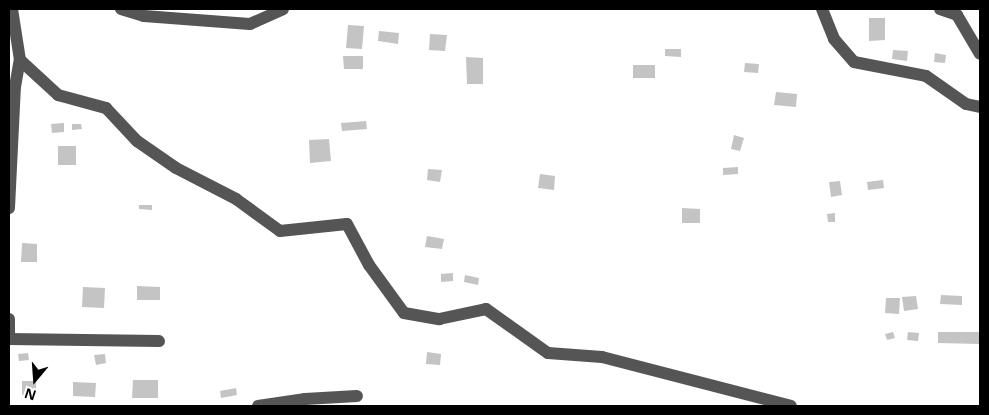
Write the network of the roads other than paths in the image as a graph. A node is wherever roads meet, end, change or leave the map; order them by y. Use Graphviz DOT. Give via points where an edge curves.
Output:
graph roads {
  1 [pos="12,9"];
  2 [pos="121,9"];
  3 [pos="283,9"];
  4 [pos="822,9"];
  5 [pos="940,9"];
  6 [pos="980,54"];
  7 [pos="20,60"];
  8 [pos="12,88"];
  9 [pos="980,107"];
  10 [pos="9,208"];
  11 [pos="9,319"];
  12 [pos="9,339"];
  13 [pos="159,341"];
  14 [pos="357,396"];
  15 [pos="305,398"];
  16 [pos="258,406"];
  17 [pos="294,406"];
  18 [pos="791,406"];
  1 -- 7 [label="street"];
  2 -- 3 [label="street" via="144,16 250,24"];
  4 -- 9 [label="street" via="834,39 854,62 926,76 966,104"];
  5 -- 6 [label="street" via="957,15"];
  7 -- 8 [label="street"];
  7 -- 18 [label="street" via="58,95 106,108 137,141 176,168 236,198 280,231 347,224 369,265 404,313 439,320 486,309 548,353 602,357"];
  8 -- 10 [label="street"];
  11 -- 12 [label="street"];
  12 -- 13 [label="street"];
  14 -- 15 [label="street"];
  15 -- 16 [label="street"];
  15 -- 17 [label="street"];
}
